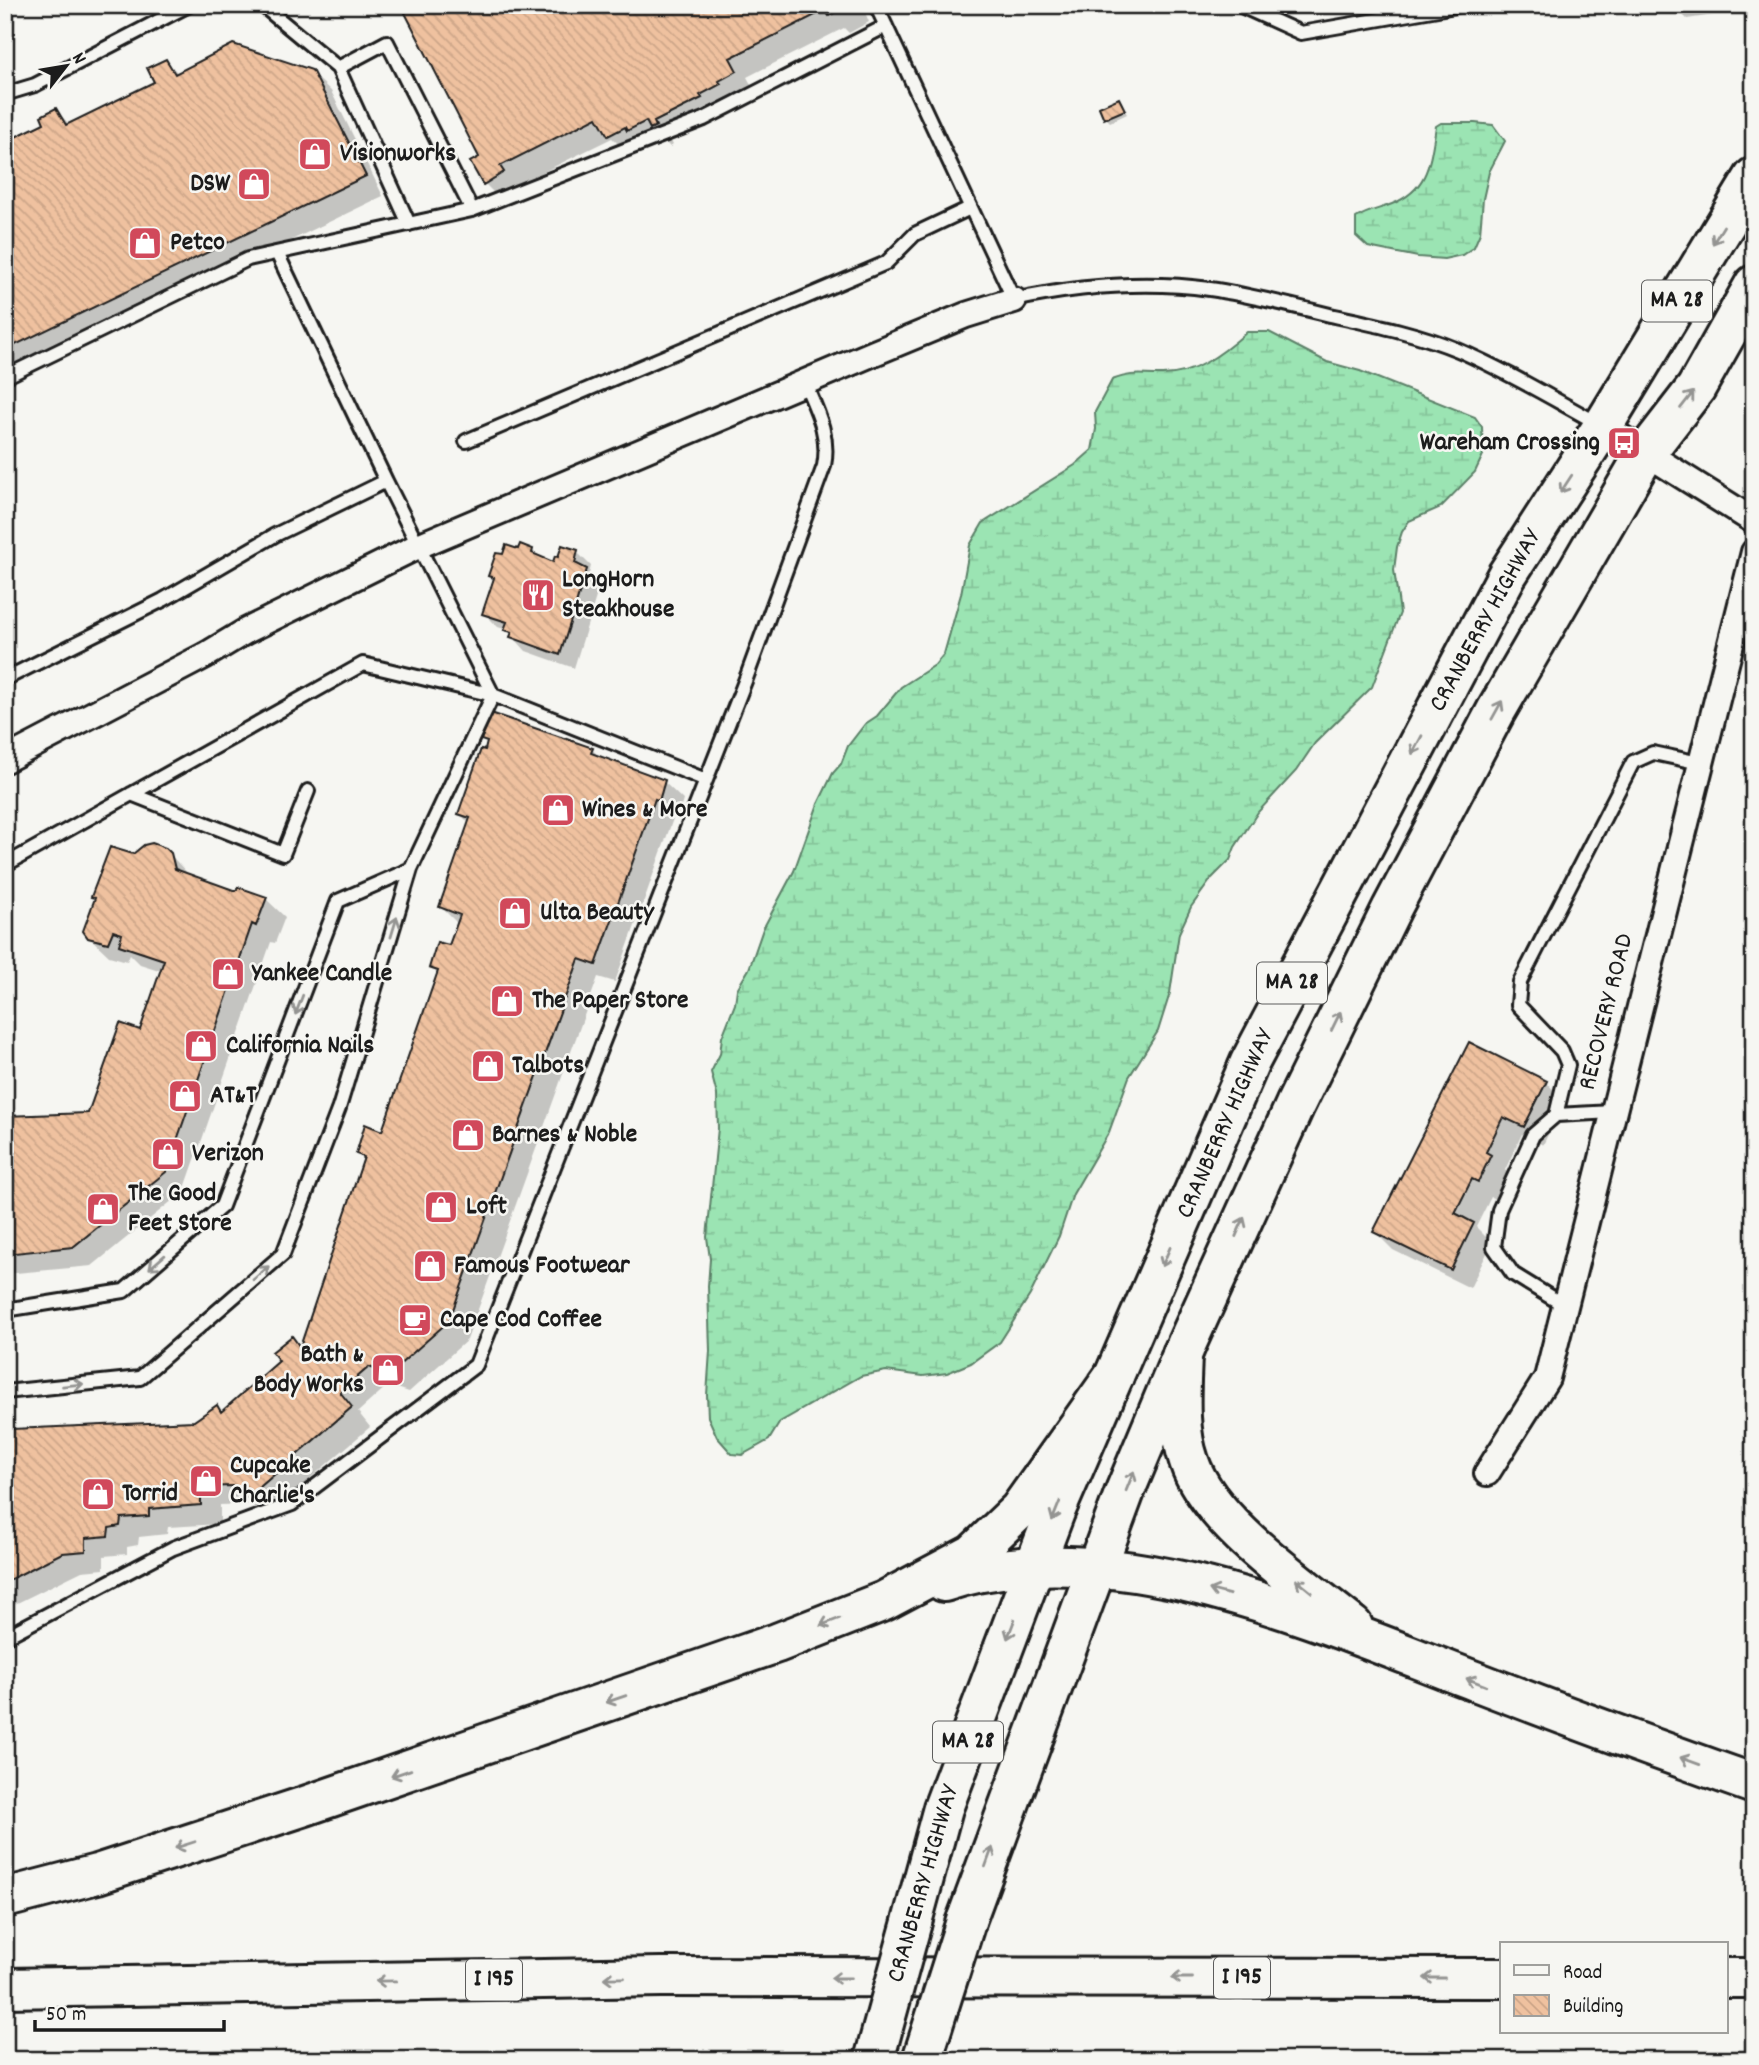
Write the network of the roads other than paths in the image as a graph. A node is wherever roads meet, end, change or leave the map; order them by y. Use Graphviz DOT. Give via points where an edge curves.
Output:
graph roads {
  1 [pos="189,5"];
  2 [pos="262,5"];
  3 [pos="876,5"];
  4 [pos="1239,5"];
  5 [pos="1461,5"];
  6 [pos="886,26"];
  7 [pos="338,68"];
  8 [pos="5,94"];
  9 [pos="1754,177"];
  10 [pos="970,208"];
  11 [pos="472,210"];
  12 [pos="409,224"];
  13 [pos="277,253"];
  14 [pos="1754,285"];
  15 [pos="1014,300"];
  16 [pos="5,377"];
  17 [pos="805,383"];
  18 [pos="1602,426"];
  19 [pos="466,441"];
  20 [pos="1646,454"];
  21 [pos="386,481"];
  22 [pos="1754,521"];
  23 [pos="418,546"];
  24 [pos="1754,552"];
  25 [pos="5,679"];
  26 [pos="493,695"];
  27 [pos="5,760"];
  28 [pos="1700,763"];
  29 [pos="706,780"];
  30 [pos="308,791"];
  31 [pos="131,794"];
  32 [pos="5,865"];
  33 [pos="411,869"];
  34 [pos="1613,1112"];
  35 [pos="1556,1115"];
  36 [pos="1565,1306"];
  37 [pos="5,1310"];
  38 [pos="1182,1354"];
  39 [pos="1114,1376"];
  40 [pos="5,1392"];
  41 [pos="1487,1473"];
  42 [pos="1035,1565"];
  43 [pos="1098,1568"];
  44 [pos="884,1601"];
  45 [pos="5,1637"];
  46 [pos="1377,1644"];
  47 [pos="1754,1784"];
  48 [pos="5,1898"];
  49 [pos="1500,1978"];
  50 [pos="1728,1978"];
  51 [pos="1754,1978"];
  52 [pos="5,1988"];
  53 [pos="874,2060"];
  54 [pos="922,2060"];
  1 -- 8 [label="lane" via="35,85"];
  2 -- 7 [label="lane"];
  3 -- 6 [label="lane"];
  4 -- 5 [label="lane" via="1301,33"];
  6 -- 10 [label="lane"];
  6 -- 11 [label="lane" via="704,120"];
  7 -- 11 [label="lane" via="387,42"];
  7 -- 12 [label="lane"];
  9 -- 18 [label="main road, CRANBERRY HIGHWAY / MA 28, one-way"];
  10 -- 15 [label="lane"];
  10 -- 19 [label="lane" via="915,234 886,263"];
  11 -- 12 [label="lane"];
  12 -- 13 [label="lane"];
  13 -- 16 [label="lane" via="248,259"];
  13 -- 21 [label="lane"];
  20 -- 14 [label="main road, CRANBERRY HIGHWAY / MA 28, one-way" via="1696,388"];
  15 -- 17 [label="street" via="966,315"];
  15 -- 18 [label="lane" via="1081,288 1147,285 1208,289 1284,304 1457,350"];
  17 -- 23 [label="street"];
  17 -- 29 [label="lane" via="824,430 824,466"];
  18 -- 20 [label="street"];
  18 -- 39 [label="main road, CRANBERRY HIGHWAY / MA 28, one-way" via="1507,575 1250,1062"];
  20 -- 22 [label="street"];
  38 -- 20 [label="main road, CRANBERRY HIGHWAY / MA 28, one-way" via="1295,1105 1392,908 1496,710"];
  21 -- 23 [label="lane"];
  21 -- 25 [label="lane"];
  23 -- 26 [label="lane"];
  23 -- 27 [label="street" via="246,631"];
  24 -- 28 [label="street, RECOVERY ROAD"];
  26 -- 29 [label="lane"];
  26 -- 31 [label="lane" via="363,664"];
  26 -- 33 [label="lane"];
  28 -- 34 [label="street, RECOVERY ROAD"];
  28 -- 35 [label="lane" via="1653,753 1633,762 1520,982 1518,1005 1562,1051 1569,1065"];
  29 -- 45 [label="lane" via="476,1365 292,1504 173,1548"];
  30 -- 31 [label="lane" via="283,854"];
  31 -- 32 [label="lane"];
  33 -- 37 [label="lane, one-way" via="338,901 222,1206 124,1291"];
  40 -- 33 [label="lane, one-way" via="140,1378 283,1254 339,1108"];
  34 -- 35 [label="lane"];
  34 -- 36 [label="street, RECOVERY ROAD"];
  35 -- 36 [label="lane" via="1533,1135 1499,1210 1494,1247 1513,1274"];
  36 -- 41 [label="street, RECOVERY ROAD" via="1547,1377"];
  43 -- 38 [label="main road, CRANBERRY HIGHWAY / MA 28, one-way"];
  46 -- 38 [label="main road, one-way" via="1257,1549 1197,1482 1182,1422"];
  39 -- 42 [label="main road, CRANBERRY HIGHWAY / MA 28, one-way"];
  39 -- 44 [label="main road" via="1019,1510 973,1554"];
  42 -- 43 [label="main road"];
  42 -- 44 [label="main road" via="965,1575"];
  42 -- 53 [label="main road, CRANBERRY HIGHWAY / MA 28, one-way, bridge" via="943,1808"];
  46 -- 43 [label="main road, one-way" via="1268,1605 1159,1576"];
  54 -- 43 [label="main road, CRANBERRY HIGHWAY / MA 28, one-way, bridge" via="966,1922"];
  44 -- 48 [label="main road, one-way" via="777,1643 318,1801 97,1874"];
  47 -- 46 [label="main road, one-way"];
  49 -- 52 [label="main road, I 195, one-way" via="661,1978"];
  50 -- 51 [label="main road"];
}
